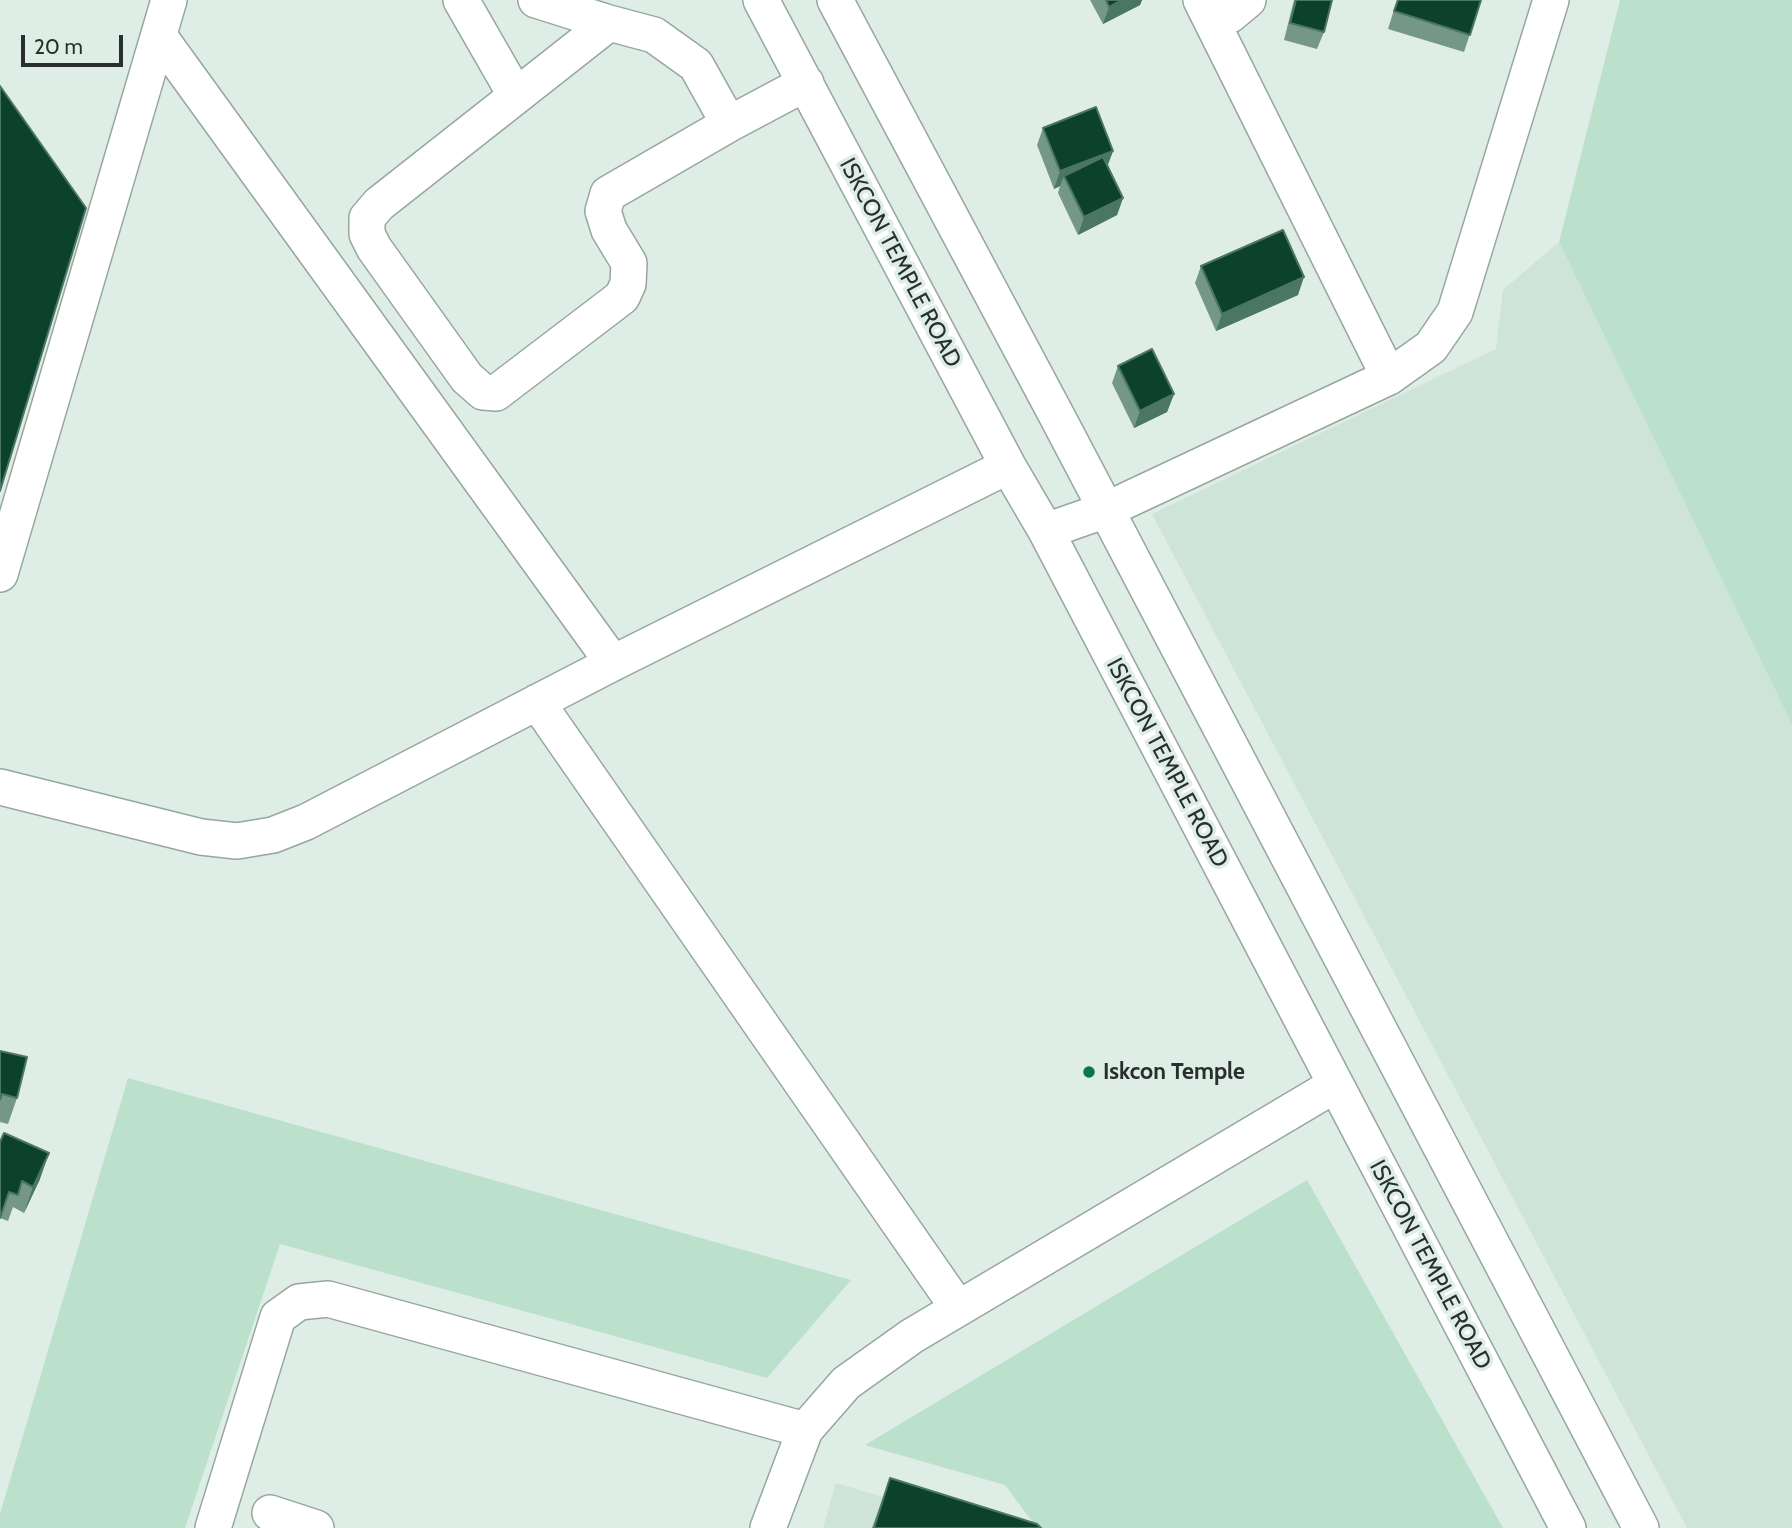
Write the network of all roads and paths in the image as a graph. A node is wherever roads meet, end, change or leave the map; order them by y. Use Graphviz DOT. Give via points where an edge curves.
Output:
graph roads {
  1 [pos="169,0"];
  2 [pos="461,0"];
  3 [pos="536,0"];
  4 [pos="761,0"];
  5 [pos="835,0"];
  6 [pos="1248,0"];
  7 [pos="1551,0"];
  8 [pos="1207,12"];
  9 [pos="609,23"];
  10 [pos="159,36"];
  11 [pos="806,83"];
  12 [pos="516,96"];
  13 [pos="729,124"];
  14 [pos="1389,377"];
  15 [pos="1008,466"];
  16 [pos="1106,510"];
  17 [pos="1045,531"];
  18 [pos="0,574"];
  19 [pos="614,663"];
  20 [pos="537,702"];
  21 [pos="0,787"];
  22 [pos="1335,1085"];
  23 [pos="958,1308"];
  24 [pos="805,1430"];
  25 [pos="270,1513"];
  26 [pos="213,1528"];
  27 [pos="316,1528"];
  28 [pos="768,1528"];
  29 [pos="1569,1528"];
  30 [pos="1641,1528"];
  1 -- 10 [label="street"];
  2 -- 12 [label="street"];
  3 -- 9 [label="street"];
  4 -- 11 [label="street, ISKCON TEMPLE ROAD"];
  5 -- 16 [label="street"];
  6 -- 8 [label="street" via="1230,15"];
  7 -- 14 [label="street" via="1455,312 1431,347"];
  8 -- 14 [label="street"];
  9 -- 12 [label="street"];
  9 -- 13 [label="street" via="654,34 696,65"];
  10 -- 18 [label="street"];
  10 -- 19 [label="street"];
  11 -- 13 [label="street"];
  11 -- 15 [label="street, ISKCON TEMPLE ROAD"];
  12 -- 13 [label="street" via="367,218 367,234 374,247 467,378 483,392 496,393 622,297 629,263 608,230 603,211 608,194"];
  14 -- 16 [label="street"];
  15 -- 17 [label="street, ISKCON TEMPLE ROAD"];
  15 -- 19 [label="street"];
  16 -- 17 [label="street"];
  16 -- 30 [label="street"];
  17 -- 22 [label="street, ISKCON TEMPLE ROAD"];
  19 -- 20 [label="street"];
  20 -- 21 [label="street" via="306,822 273,835 237,841 201,837"];
  20 -- 23 [label="street"];
  22 -- 23 [label="street"];
  22 -- 29 [label="street, ISKCON TEMPLE ROAD"];
  23 -- 24 [label="street" via="846,1383"];
  24 -- 26 [label="street" via="328,1299 299,1303 278,1317"];
  24 -- 28 [label="street"];
  25 -- 27 [label="street"];
}
